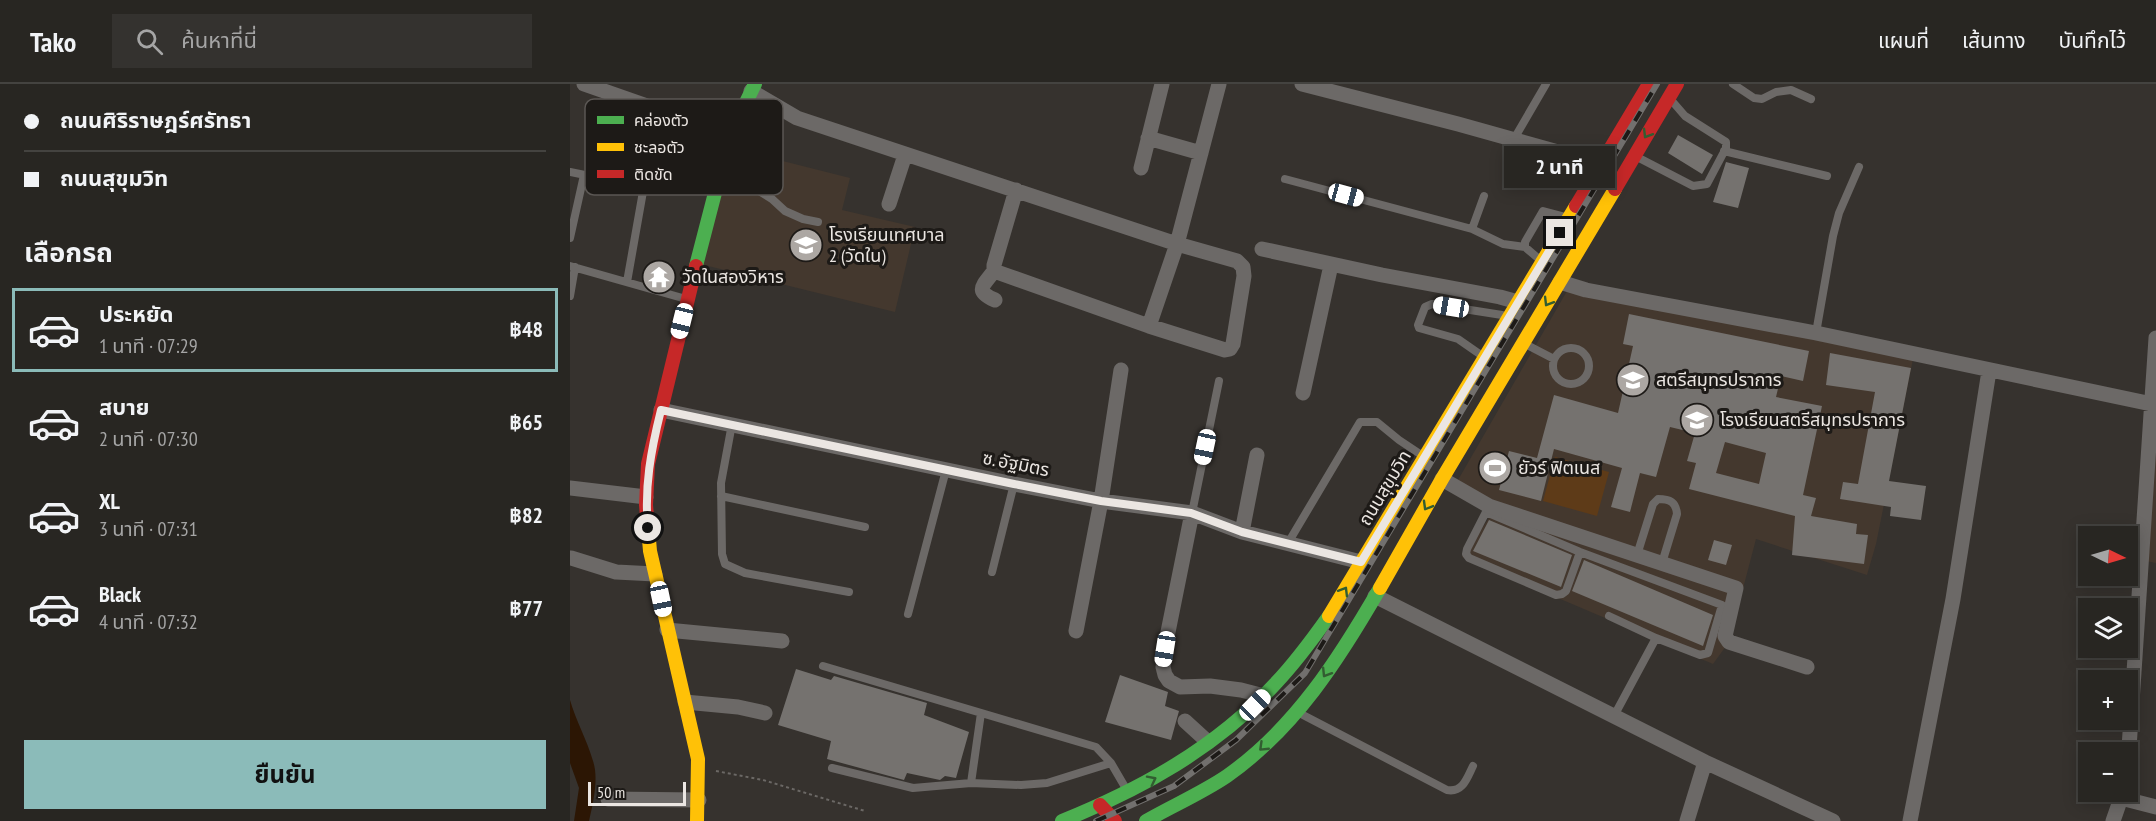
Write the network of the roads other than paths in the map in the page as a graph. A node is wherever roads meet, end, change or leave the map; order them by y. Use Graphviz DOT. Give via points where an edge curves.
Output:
graph roads {
  1 [pos="584,84"];
  2 [pos="1162,84"];
  3 [pos="1219,84"];
  4 [pos="1302,84"];
  5 [pos="1546,84"];
  6 [pos="1649,84"];
  7 [pos="1677,84"];
  8 [pos="1733,84"];
  9 [pos="753,87"];
  10 [pos="1670,97"];
  11 [pos="627,99"];
  12 [pos="770,99"];
  13 [pos="1810,99"];
  14 [pos="783,108"];
  15 [pos="1149,138"];
  16 [pos="1514,139"];
  17 [pos="1724,151"];
  18 [pos="1201,153"];
  19 [pos="905,155"];
  20 [pos="1634,156"];
  21 [pos="1601,164"];
  22 [pos="1859,167"];
  23 [pos="1141,168"];
  24 [pos="570,172"];
  25 [pos="584,175"];
  26 [pos="1827,176"];
  27 [pos="1285,179"];
  28 [pos="1016,190"];
  29 [pos="643,195"];
  30 [pos="714,195"];
  31 [pos="766,195"];
  32 [pos="1484,196"];
  33 [pos="889,204"];
  34 [pos="1568,219"];
  35 [pos="818,222"];
  36 [pos="1472,229"];
  37 [pos="570,238"];
  38 [pos="1177,244"];
  39 [pos="1525,247"];
  40 [pos="1262,249"];
  41 [pos="1543,261"];
  42 [pos="1331,265"];
  43 [pos="572,266"];
  44 [pos="994,271"];
  45 [pos="627,282"];
  46 [pos="1560,282"];
  47 [pos="570,296"];
  48 [pos="687,299"];
  49 [pos="995,300"];
  50 [pos="1518,302"];
  51 [pos="1509,316"];
  52 [pos="1149,326"];
  53 [pos="1816,333"];
  54 [pos="2156,338"];
  55 [pos="1523,343"];
  56 [pos="1477,356"];
  57 [pos="1554,359"];
  58 [pos="1121,370"];
  59 [pos="1989,371"];
  60 [pos="1219,381"];
  61 [pos="1303,393"];
  62 [pos="2154,405"];
  63 [pos="661,410"];
  64 [pos="732,424"];
  65 [pos="1257,455"];
  66 [pos="1424,456"];
  67 [pos="946,470"];
  68 [pos="1442,479"];
  69 [pos="1014,484"];
  70 [pos="570,488"];
  71 [pos="721,496"];
  72 [pos="646,497"];
  73 [pos="1101,501"];
  74 [pos="1488,509"];
  75 [pos="1191,513"];
  76 [pos="865,527"];
  77 [pos="1242,532"];
  78 [pos="1288,543"];
  79 [pos="1580,552"];
  80 [pos="1637,555"];
  81 [pos="571,558"];
  82 [pos="1361,562"];
  83 [pos="1662,563"];
  84 [pos="992,572"];
  85 [pos="655,574"];
  86 [pos="849,592"];
  87 [pos="1375,596"];
  88 [pos="908,614"];
  89 [pos="1609,616"];
  90 [pos="667,630"];
  91 [pos="1076,631"];
  92 [pos="1656,638"];
  93 [pos="782,641"];
  94 [pos="823,666"];
  95 [pos="1807,667"];
  96 [pos="1264,696"];
  97 [pos="685,702"];
  98 [pos="1298,712"];
  99 [pos="765,713"];
  100 [pos="981,713"];
  101 [pos="1614,716"];
  102 [pos="1185,720"];
  103 [pos="1208,742"];
  104 [pos="2128,742"];
  105 [pos="1705,762"];
  106 [pos="1111,763"];
  107 [pos="1473,766"];
  108 [pos="832,768"];
  109 [pos="1225,777"];
  110 [pos="971,783"];
  111 [pos="1128,792"];
  112 [pos="608,799"];
  113 [pos="699,800"];
  114 [pos="1100,805"];
  115 [pos="2156,807"];
  116 [pos="1190,814"];
  117 [pos="1802,815"];
  118 [pos="1083,817"];
  119 [pos="697,821"];
  120 [pos="1062,821"];
  121 [pos="1115,821"];
  122 [pos="1146,821"];
  123 [pos="1687,821"];
  124 [pos="1833,821"];
  125 [pos="1910,821"];
  126 [pos="2113,821"];
  1 -- 11 [label="street"];
  2 -- 15 [label="street"];
  3 -- 18 [label="street"];
  4 -- 16 [label="street"];
  5 -- 16 [label="lane"];
  6 -- 21 [label="main road, ถนนสุขุมวิท"];
  7 -- 10 [label="main road"];
  8 -- 13 [label="lane" via="1754,98 1791,90"];
  9 -- 12 [label="street"];
  10 -- 17 [label="lane" via="1685,116 1726,142"];
  10 -- 20 [label="main road, one-way"];
  14 -- 19 [label="street" via="797,118"];
  15 -- 18 [label="street"];
  15 -- 23 [label="street"];
  16 -- 21 [label="street"];
  17 -- 20 [label="lane" via="1707,183 1700,186"];
  17 -- 26 [label="lane"];
  18 -- 38 [label="street"];
  19 -- 28 [label="street"];
  19 -- 33 [label="street"];
  20 -- 46 [label="main road"];
  21 -- 34 [label="main road, ถนนสุขุมวิท"];
  22 -- 53 [label="lane" via="1833,236"];
  24 -- 25 [label="lane"];
  25 -- 37 [label="lane"];
  27 -- 36 [label="lane"];
  28 -- 38 [label="street"];
  28 -- 44 [label="street"];
  29 -- 45 [label="lane"];
  30 -- 48 [label="main road"];
  31 -- 35 [label="lane" via="785,211"];
  32 -- 36 [label="lane"];
  34 -- 39 [label="lane" via="1543,211"];
  34 -- 41 [label="main road, ถนนสุขุมวิท"];
  36 -- 39 [label="lane" via="1503,244"];
  38 -- 52 [label="street"];
  38 -- 52 [label="street" via="1237,261 1243,267 1233,344 1225,350"];
  39 -- 41 [label="lane"];
  40 -- 42 [label="street"];
  41 -- 50 [label="main road, ถนนสุขุมวิท"];
  42 -- 50 [label="street"];
  42 -- 61 [label="street"];
  43 -- 45 [label="lane"];
  43 -- 47 [label="lane"];
  44 -- 49 [label="street" via="981,291"];
  44 -- 52 [label="street"];
  45 -- 48 [label="lane"];
  46 -- 53 [label="street"];
  46 -- 55 [label="main road, one-way"];
  48 -- 63 [label="main road"];
  50 -- 51 [label="main road, ถนนสุขุมวิท"];
  51 -- 56 [label="main road, ถนนสุขุมวิท"];
  51 -- 56 [label="lane" via="1432,304 1425,307 1419,328 1458,339"];
  53 -- 59 [label="street"];
  54 -- 62 [label="street"];
  55 -- 57 [label="lane"];
  55 -- 68 [label="main road"];
  56 -- 66 [label="main road, ถนนสุขุมวิท"];
  57 -- 57 [label="lane" via="1563,349 1581,350 1590,364 1587,375 1573,384 1561,381 1554,371"];
  58 -- 73 [label="street"];
  59 -- 62 [label="street"];
  59 -- 125 [label="street" via="1953,599"];
  60 -- 75 [label="lane"];
  62 -- 104 [label="street"];
  63 -- 64 [label="street, ซ. อัฐมิตร"];
  63 -- 72 [label="main road" via="648,464"];
  64 -- 67 [label="street, ซ. อัฐมิตร"];
  64 -- 71 [label="lane" via="722,466"];
  65 -- 77 [label="street"];
  66 -- 78 [label="lane" via="1377,422 1360,422"];
  66 -- 82 [label="main road, ถนนสุขุมวิท"];
  67 -- 69 [label="street, ซ. อัฐมิตร"];
  67 -- 88 [label="lane"];
  68 -- 74 [label="street"];
  68 -- 87 [label="main road, one-way"];
  69 -- 73 [label="street, ซ. อัฐมิตร"];
  69 -- 84 [label="lane"];
  70 -- 72 [label="street"];
  71 -- 76 [label="lane"];
  71 -- 86 [label="lane" via="722,554 726,565 745,573"];
  72 -- 85 [label="main road"];
  73 -- 75 [label="street, ซ. อัฐมิตร"];
  73 -- 91 [label="street"];
  74 -- 79 [label="lane"];
  74 -- 79 [label="lane" via="1467,549 1469,558 1556,595 1566,591"];
  74 -- 80 [label="street"];
  75 -- 77 [label="street, ซ. อัฐมิตร"];
  75 -- 96 [label="street" via="1168,632 1165,675 1180,687 1210,686"];
  77 -- 78 [label="street, ซ. อัฐมิตร"];
  78 -- 82 [label="street, ซ. อัฐมิตร"];
  79 -- 92 [label="lane" via="1722,604 1708,653 1700,655"];
  80 -- 83 [label="street"];
  80 -- 83 [label="lane" via="1653,504 1658,499 1673,501 1677,514"];
  81 -- 85 [label="street" via="616,572"];
  96 -- 82 [label="main road, ถนนสุขุมวิท, one-way" via="1312,642"];
  83 -- 95 [label="street" via="1736,588 1725,636 1729,642"];
  85 -- 90 [label="main road"];
  87 -- 98 [label="main road, one-way"];
  87 -- 101 [label="street"];
  89 -- 92 [label="lane"];
  90 -- 93 [label="street"];
  90 -- 97 [label="main road"];
  92 -- 101 [label="lane"];
  94 -- 100 [label="lane"];
  96 -- 103 [label="main road, ถนนสุขุมวิท"];
  97 -- 99 [label="street"];
  97 -- 113 [label="main road" via="699,768"];
  98 -- 107 [label="lane" via="1448,790 1460,789"];
  98 -- 109 [label="main road, one-way"];
  100 -- 106 [label="lane" via="1096,747"];
  100 -- 110 [label="lane"];
  101 -- 105 [label="street"];
  102 -- 103 [label="street"];
  103 -- 109 [label="main road" via="1200,752 1202,770 1212,778"];
  111 -- 103 [label="main road, ถนนสุขุมวิท, one-way" via="1168,771"];
  105 -- 117 [label="street"];
  105 -- 123 [label="street"];
  106 -- 110 [label="lane" via="1047,783"];
  106 -- 111 [label="lane"];
  108 -- 110 [label="lane" via="914,788"];
  109 -- 116 [label="main road"];
  109 -- 122 [label="main road"];
  111 -- 114 [label="main road, ถนนสุขุมวิท"];
  112 -- 113 [label="street"];
  113 -- 119 [label="main road"];
  114 -- 118 [label="main road, ถนนสุขุมวิท"];
  114 -- 121 [label="main road"];
  115 -- 126 [label="street" via="2121,798"];
  117 -- 124 [label="street"];
  118 -- 120 [label="main road, ถนนสุขุมวิท"];
}
